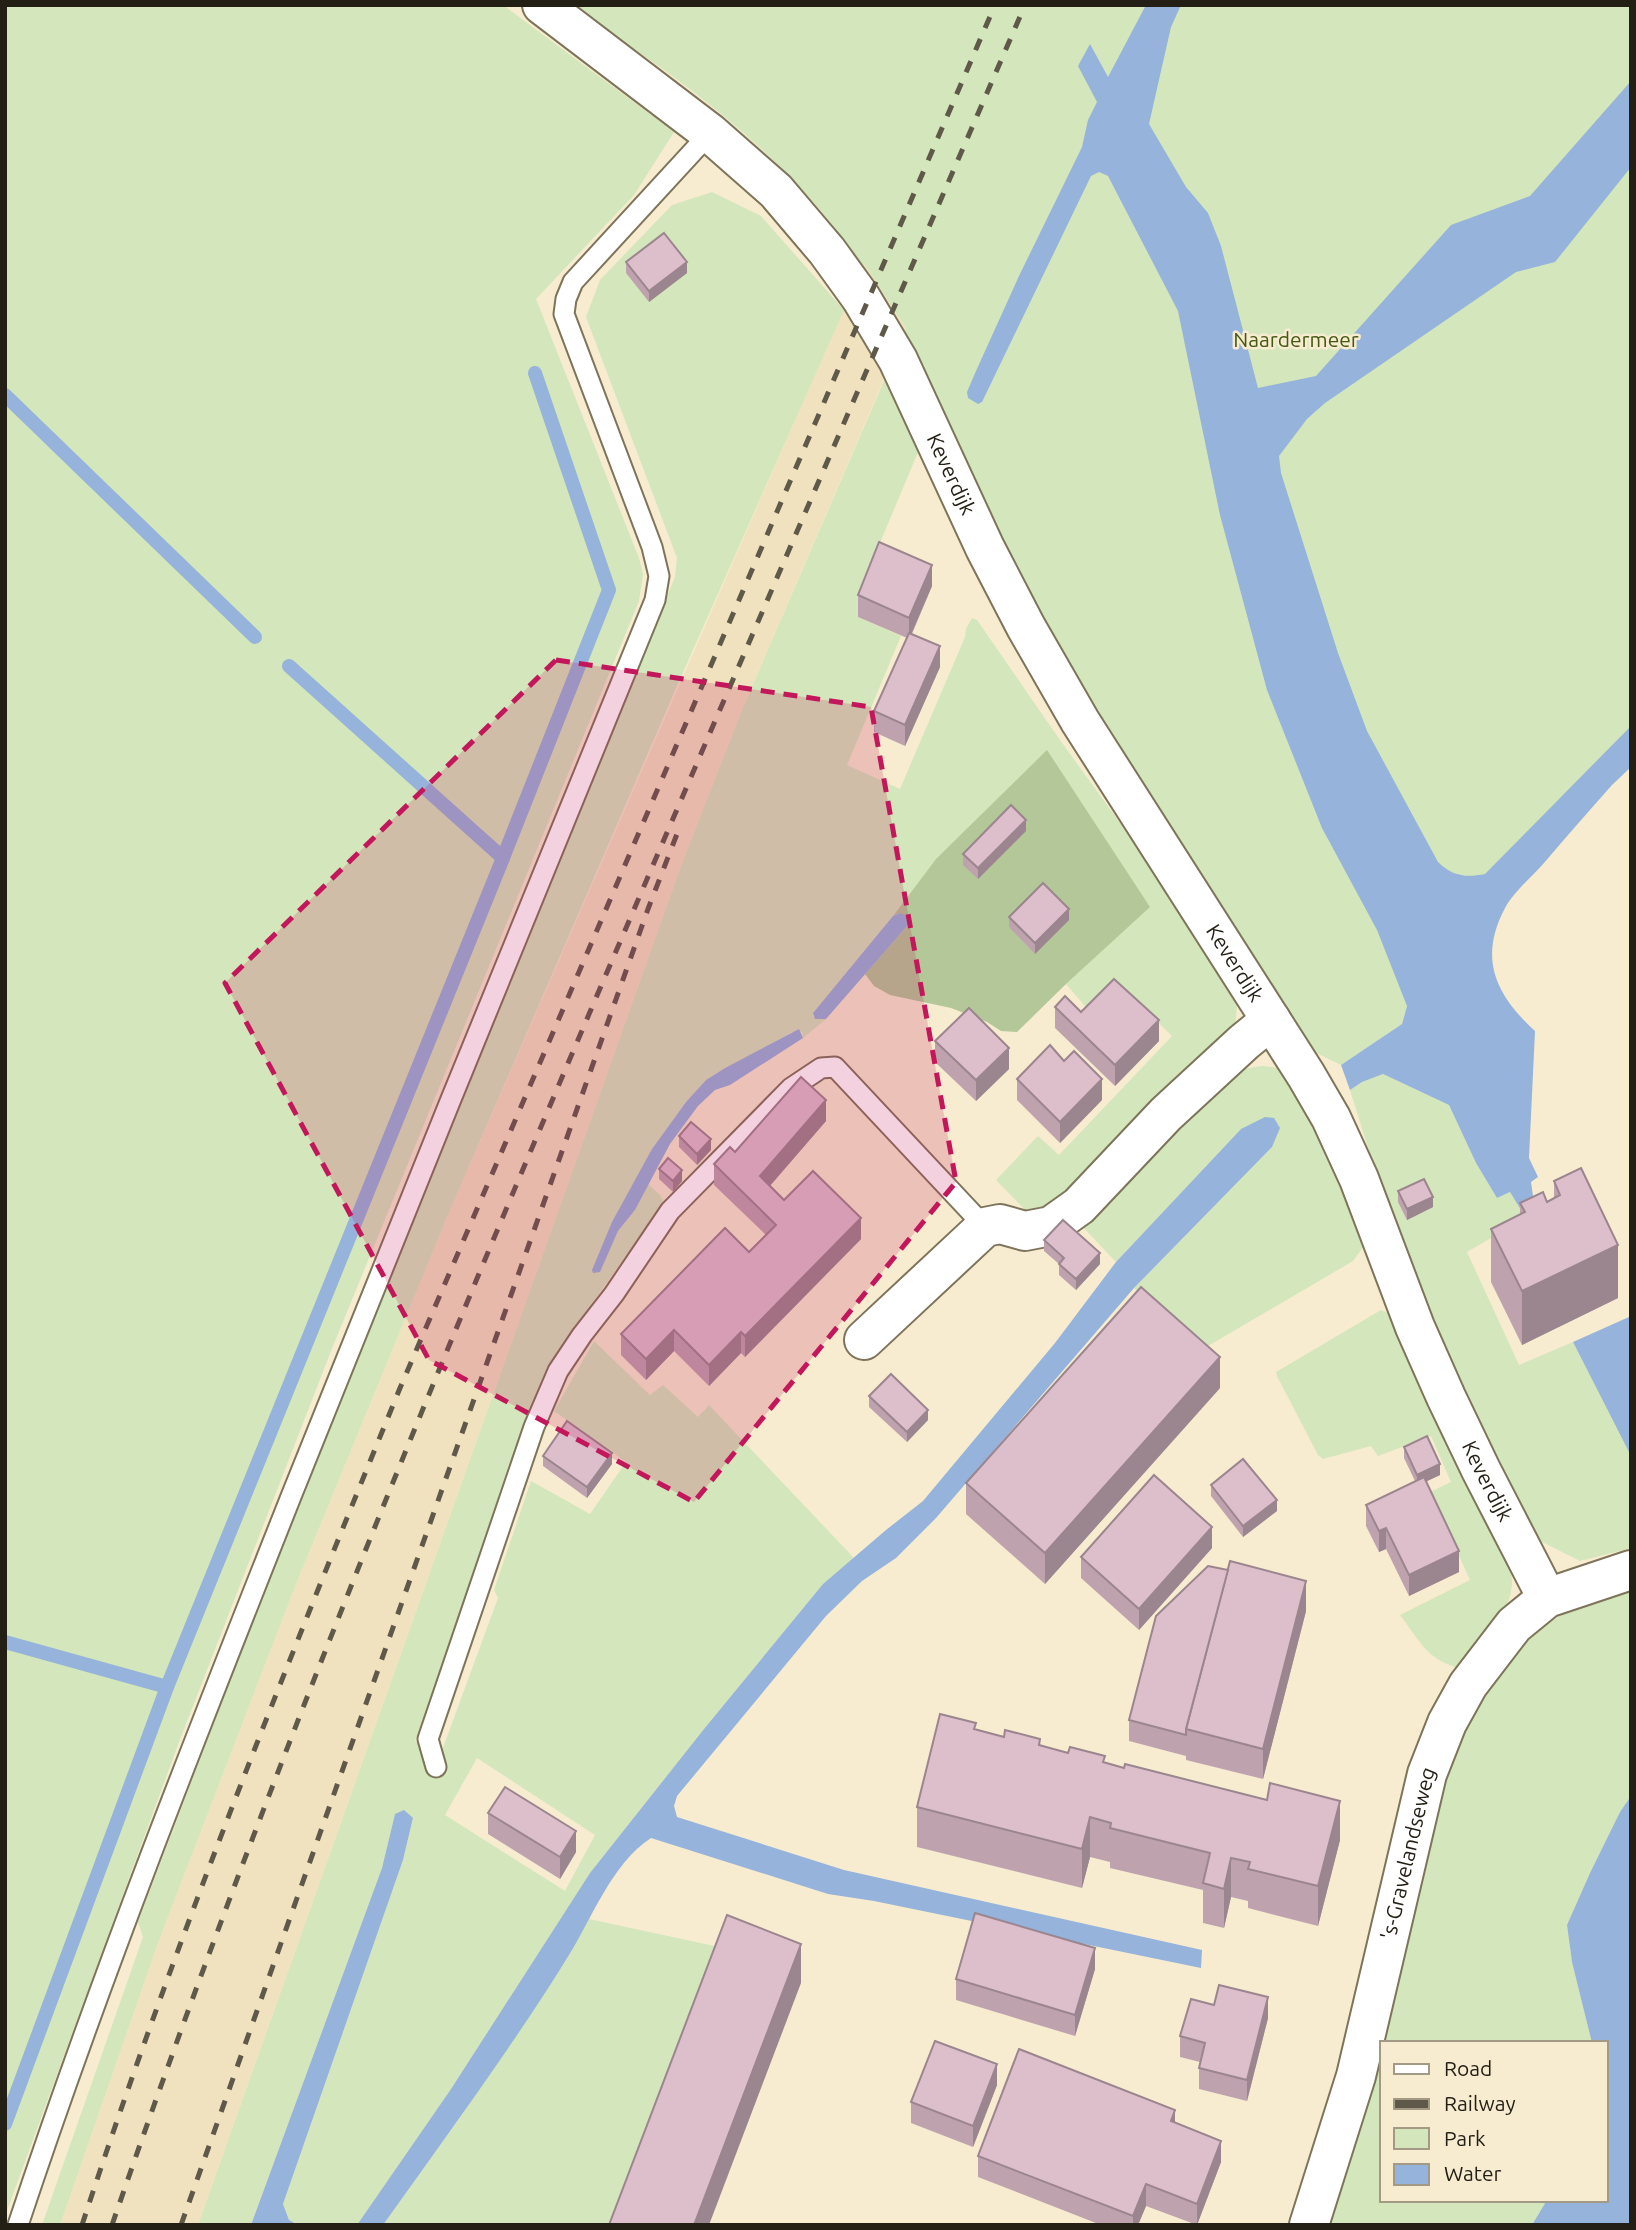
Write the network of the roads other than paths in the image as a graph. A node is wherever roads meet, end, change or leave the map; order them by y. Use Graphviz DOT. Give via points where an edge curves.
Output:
graph roads {
  1 [pos="542,5"];
  2 [pos="710,134"];
  3 [pos="1271,1020"];
  4 [pos="985,1227"];
  5 [pos="864,1339"];
  6 [pos="1631,1570"];
  7 [pos="1547,1598"];
  8 [pos="436,1767"];
  9 [pos="18,2225"];
  10 [pos="1309,2225"];
  1 -- 2 [label="street, Keverdijk"];
  2 -- 3 [label="street, Keverdijk" via="776,191 861,298 898,360 1027,628 1080,721"];
  2 -- 9 [label="lane" via="573,282 564,314 652,547 659,576 654,600 213,1693"];
  3 -- 4 [label="street, Keverdijk" via="1166,1114 1079,1206 1051,1226 1026,1231 1000,1224"];
  3 -- 7 [label="street, Keverdijk" via="1331,1118 1441,1385"];
  4 -- 5 [label="street"];
  4 -- 8 [label="lane" via="835,1067 821,1068 791,1088 670,1211 558,1371 534,1427 428,1740"];
  6 -- 7 [label="street, 's-Gravelandseweg"];
  7 -- 10 [label="street, 's-Gravelandseweg" via="1514,1625 1468,1685 1427,1774 1356,2076"];
}
